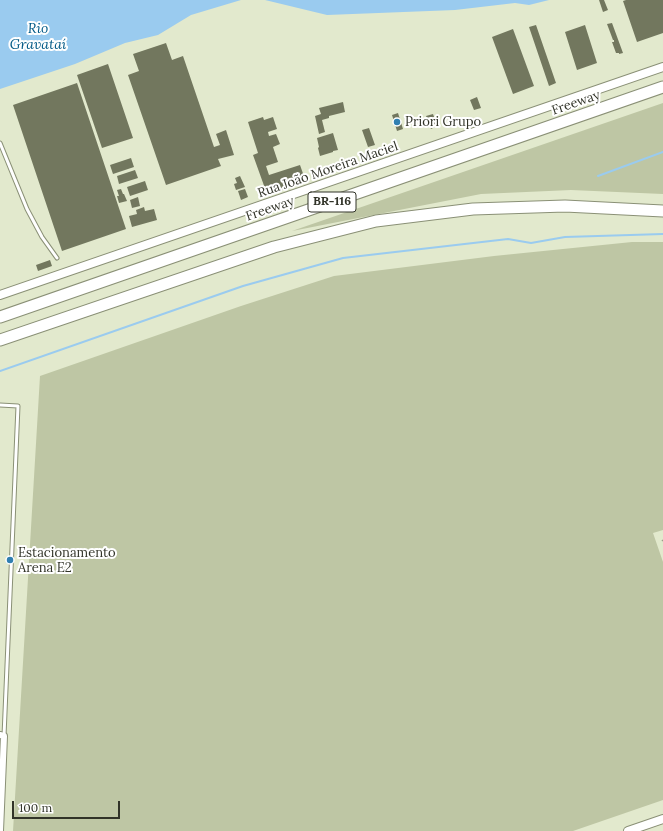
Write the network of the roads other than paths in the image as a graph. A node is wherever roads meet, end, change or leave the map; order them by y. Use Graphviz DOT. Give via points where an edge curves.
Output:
graph roads {
  1 [pos="663,67"];
  2 [pos="663,87"];
  3 [pos="0,143"];
  4 [pos="663,211"];
  5 [pos="57,258"];
  6 [pos="0,295"];
  7 [pos="0,317"];
  8 [pos="0,340"];
  9 [pos="0,405"];
  10 [pos="2,735"];
  11 [pos="663,819"];
  12 [pos="0,831"];
  13 [pos="628,831"];
  1 -- 6 [label="street, Rua João Moreira Maciel"];
  2 -- 7 [label="highway, Freeway / BR-116"];
  3 -- 5 [label="lane" via="27,209"];
  4 -- 8 [label="highway, BR-116" via="566,206 480,209 376,221 274,247"];
  9 -- 10 [label="lane" via="18,406"];
  10 -- 12 [label="street"];
  11 -- 13 [label="street"];
}
